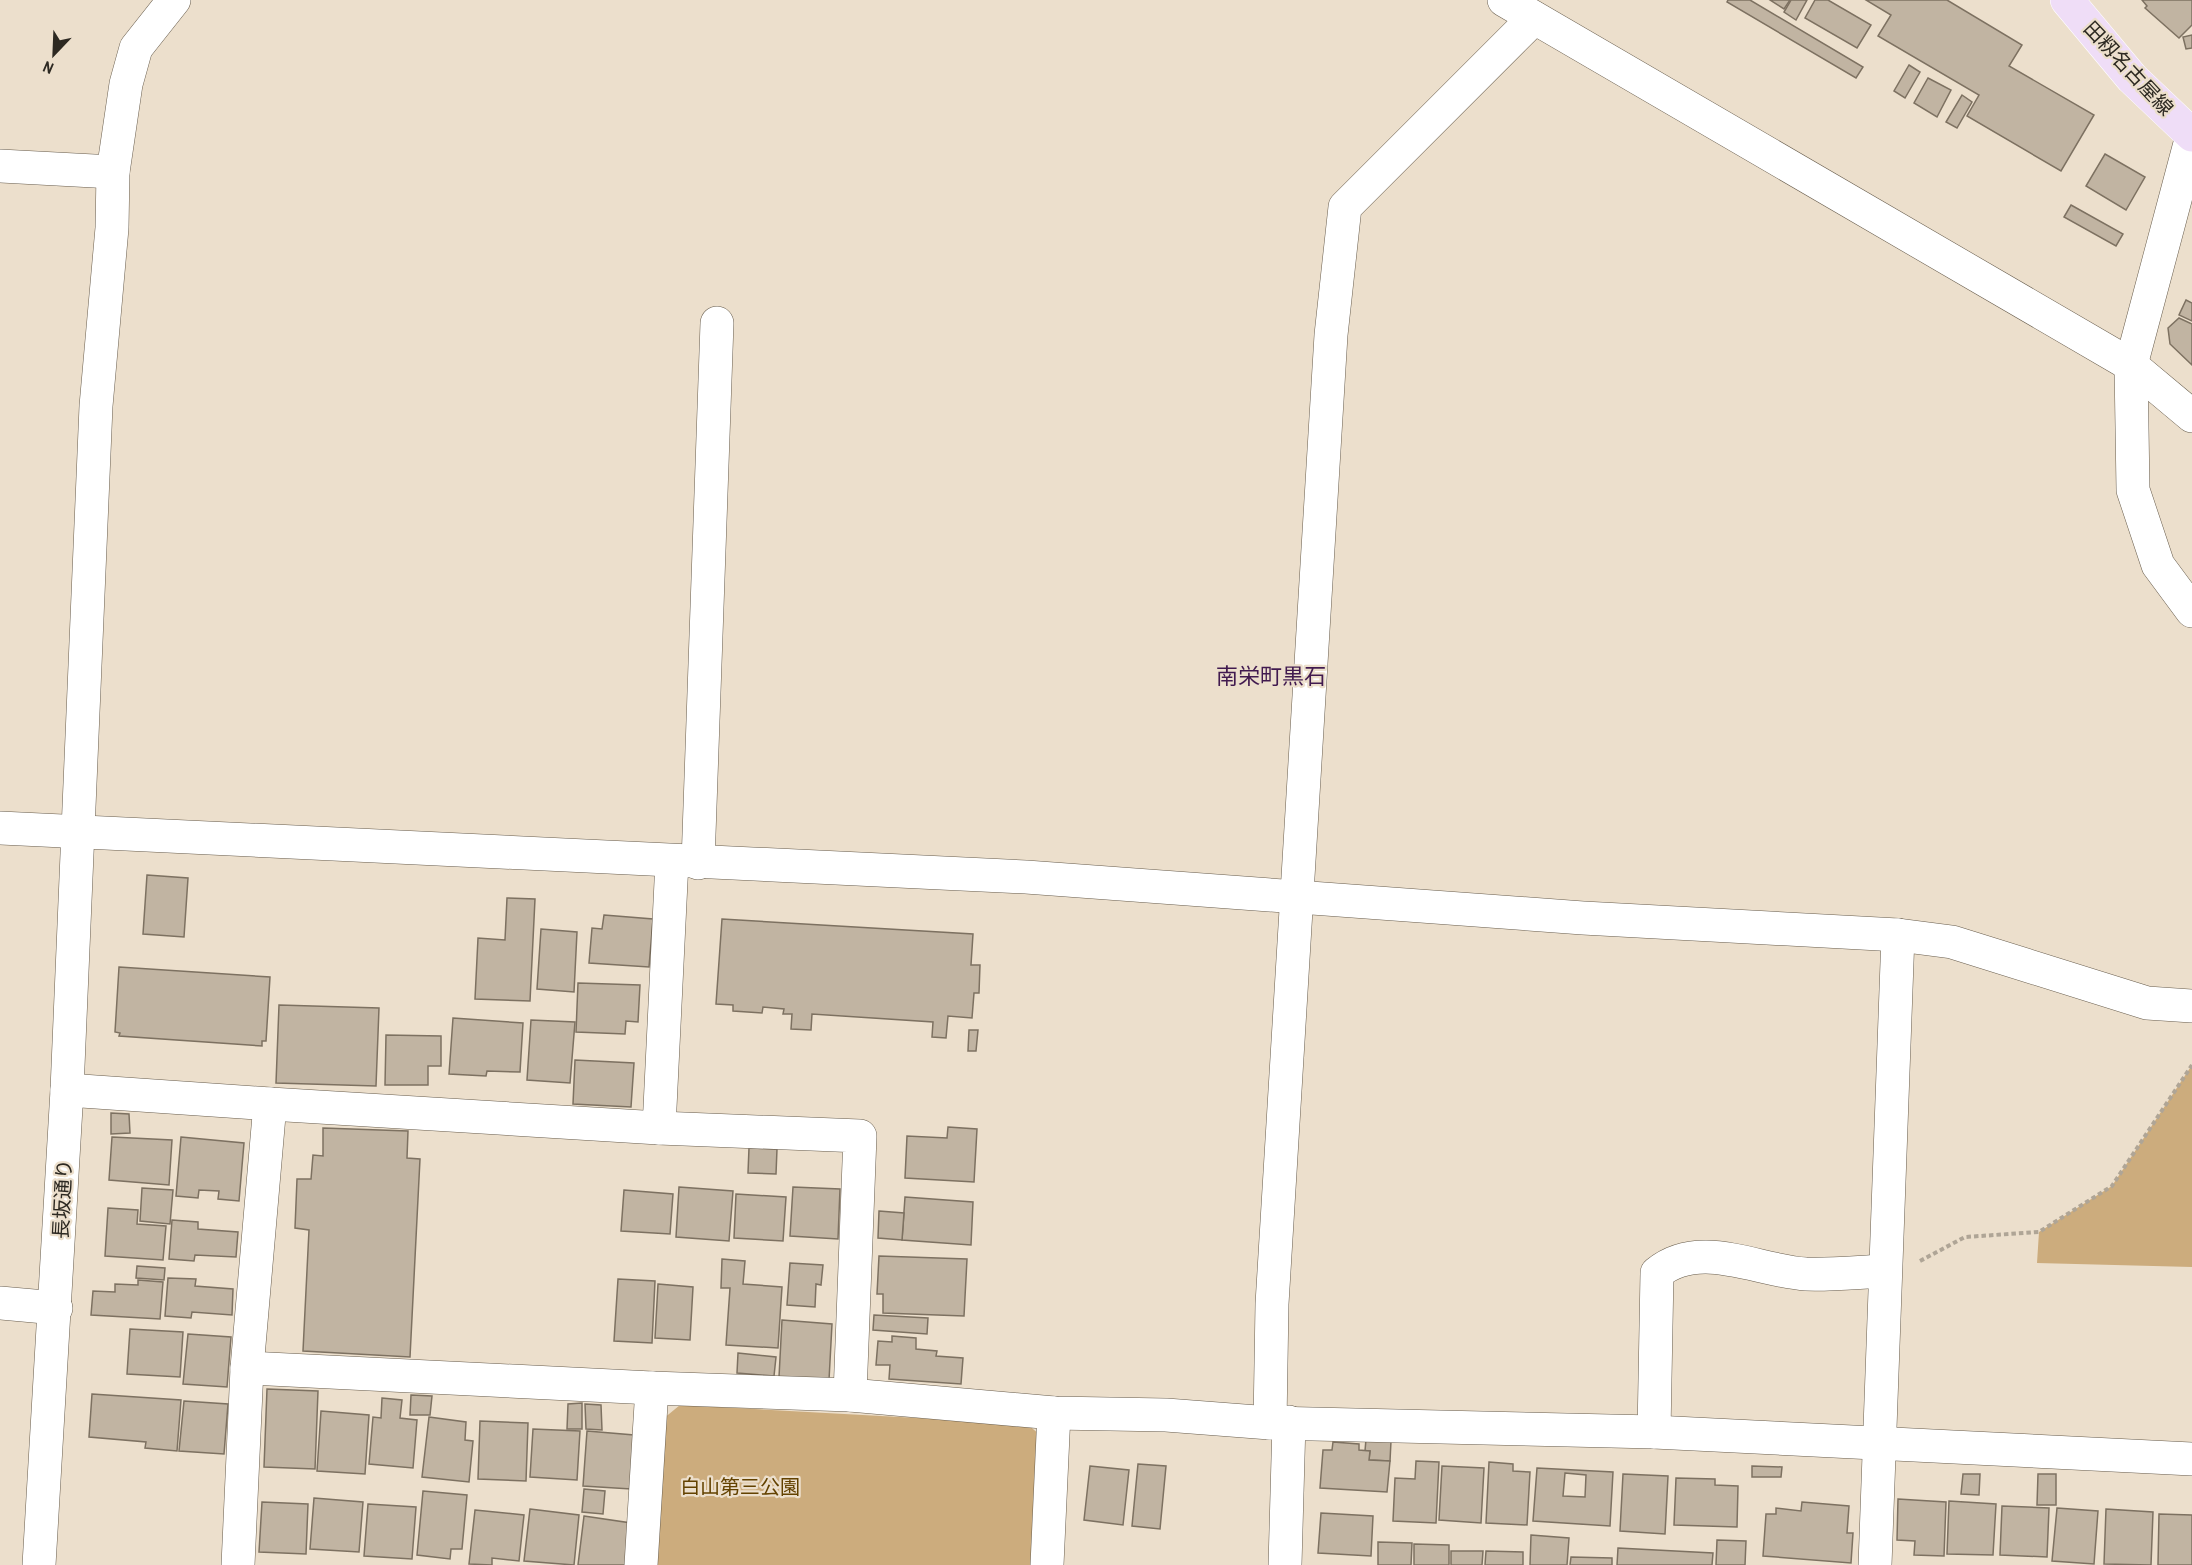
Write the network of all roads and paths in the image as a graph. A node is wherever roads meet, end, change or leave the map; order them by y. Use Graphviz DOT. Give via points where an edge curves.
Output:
graph roads {
  1 [pos="174,0"];
  2 [pos="1504,0"];
  3 [pos="2067,0"];
  4 [pos="1534,18"];
  5 [pos="2192,135"];
  6 [pos="0,166"];
  7 [pos="113,172"];
  8 [pos="717,323"];
  9 [pos="2131,365"];
  10 [pos="2192,416"];
  11 [pos="2192,611"];
  12 [pos="0,828"];
  13 [pos="79,833"];
  14 [pos="685,862"];
  15 [pos="1297,898"];
  16 [pos="1898,935"];
  17 [pos="2192,1006"];
  18 [pos="2192,1065"];
  19 [pos="67,1090"];
  20 [pos="270,1104"];
  21 [pos="659,1128"];
  22 [pos="1885,1270"];
  23 [pos="0,1303"];
  24 [pos="56,1308"];
  25 [pos="247,1368"];
  26 [pos="652,1388"];
  27 [pos="850,1395"];
  28 [pos="1054,1413"];
  29 [pos="1280,1422"];
  30 [pos="1654,1432"];
  31 [pos="1879,1444"];
  32 [pos="2192,1459"];
  33 [pos="39,1565"];
  34 [pos="238,1565"];
  35 [pos="641,1565"];
  36 [pos="1047,1565"];
  37 [pos="1285,1565"];
  38 [pos="1875,1565"];
  1 -- 7 [label="street, 長坂通り" via="136,48 126,84"];
  2 -- 4 [label="street"];
  3 -- 5 [label="main road, 田籾名古屋線" via="2132,78"];
  4 -- 9 [label="street"];
  4 -- 15 [label="street" via="1345,207 1331,335"];
  5 -- 9 [label="street"];
  6 -- 7 [label="street"];
  7 -- 13 [label="street, 長坂通り" via="112,228 96,406"];
  8 -- 14 [label="street"];
  9 -- 10 [label="street"];
  9 -- 11 [label="street" via="2133,490 2158,565"];
  12 -- 13 [label="street"];
  13 -- 14 [label="street"];
  13 -- 19 [label="street, 長坂通り"];
  14 -- 15 [label="street" via="1026,876"];
  14 -- 21 [label="street"];
  15 -- 16 [label="street"];
  15 -- 29 [label="street" via="1272,1304"];
  16 -- 17 [label="street" via="1952,942 2147,1003"];
  16 -- 22 [label="street"];
  18 -- 22 [label="path" via="2112,1186 2039,1232 1965,1237 1922,1260"];
  19 -- 20 [label="street"];
  19 -- 24 [label="street, 長坂通り"];
  20 -- 21 [label="street"];
  20 -- 25 [label="street"];
  21 -- 27 [label="street" via="860,1136"];
  22 -- 30 [label="street" via="1806,1274 1712,1256 1671,1262 1657,1273"];
  22 -- 31 [label="street"];
  23 -- 24 [label="street"];
  24 -- 33 [label="street, 長坂通り"];
  25 -- 26 [label="street"];
  25 -- 34 [label="street"];
  26 -- 27 [label="street"];
  26 -- 35 [label="street"];
  27 -- 28 [label="street"];
  28 -- 29 [label="street"];
  28 -- 36 [label="street"];
  29 -- 30 [label="street"];
  29 -- 37 [label="street"];
  30 -- 31 [label="street"];
  31 -- 32 [label="street"];
  31 -- 38 [label="street"];
}
